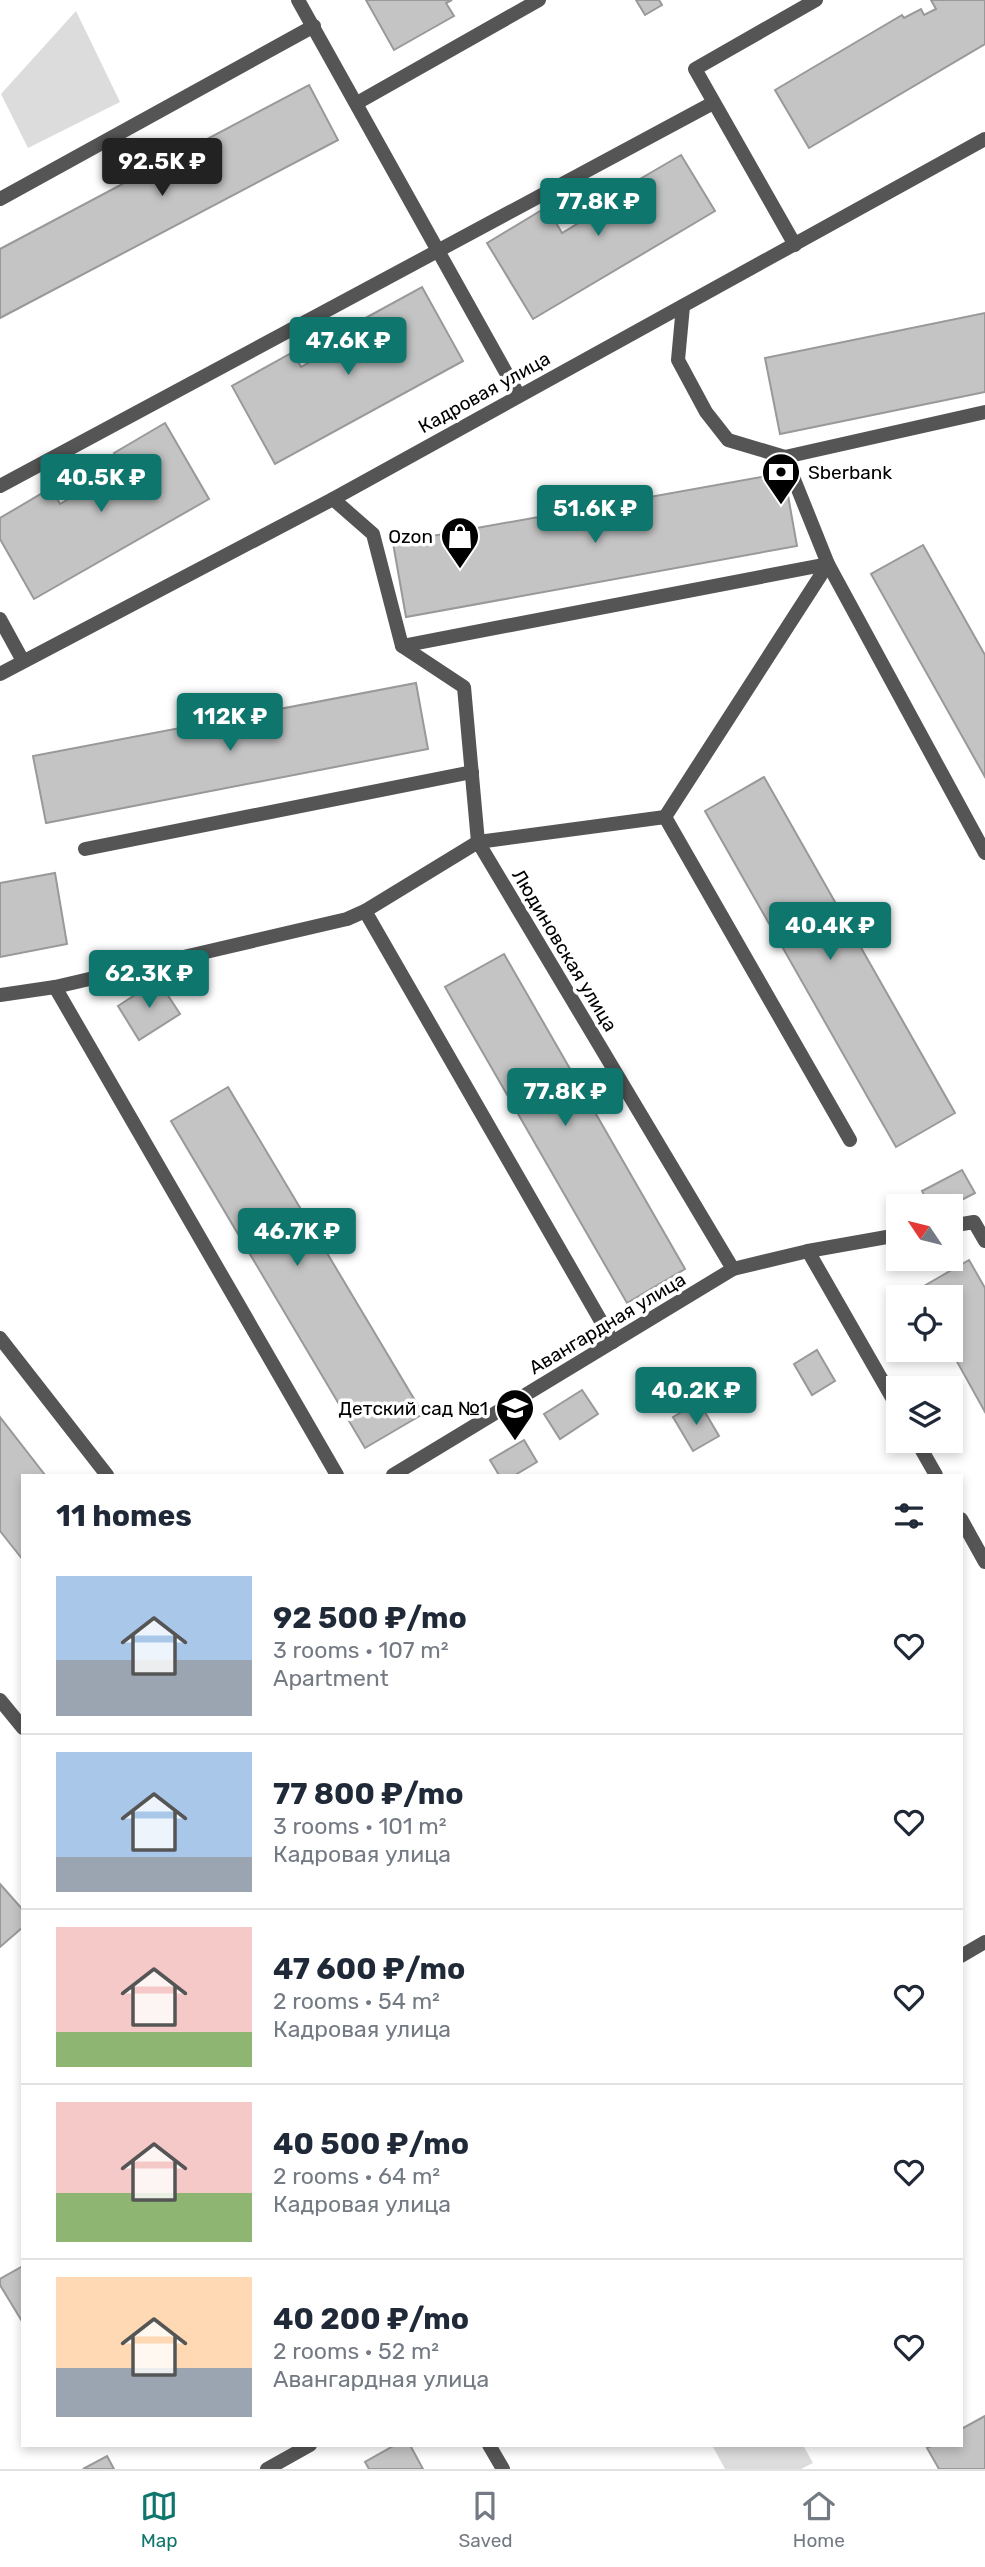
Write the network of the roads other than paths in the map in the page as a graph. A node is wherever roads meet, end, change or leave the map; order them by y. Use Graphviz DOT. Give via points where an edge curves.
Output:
graph roads {
  1 [pos="298,0"];
  2 [pos="539,0"];
  3 [pos="816,0"];
  4 [pos="314,26"];
  5 [pos="357,103"];
  6 [pos="713,103"];
  7 [pos="985,139"];
  8 [pos="0,199"];
  9 [pos="795,244"];
  10 [pos="439,253"];
  11 [pos="683,306"];
  12 [pos="518,394"];
  13 [pos="985,412"];
  14 [pos="785,457"];
  15 [pos="0,486"];
  16 [pos="333,499"];
  17 [pos="828,564"];
  18 [pos="0,619"];
  19 [pos="402,646"];
  20 [pos="23,661"];
  21 [pos="0,674"];
  22 [pos="472,772"];
  23 [pos="665,817"];
  24 [pos="478,842"];
  25 [pos="85,849"];
  26 [pos="985,853"];
  27 [pos="365,911"];
  28 [pos="55,987"];
  29 [pos="0,995"];
  30 [pos="850,1140"];
  31 [pos="963,1224"];
  32 [pos="886,1237"];
  33 [pos="985,1241"];
  34 [pos="808,1251"];
  35 [pos="733,1269"];
  36 [pos="0,1338"];
  37 [pos="613,1342"];
  38 [pos="886,1387"];
  39 [pos="923,1453"];
  40 [pos="106,1474"];
  41 [pos="336,1474"];
  42 [pos="395,1474"];
  43 [pos="935,1474"];
  44 [pos="963,1523"];
  45 [pos="985,1562"];
  46 [pos="0,1700"];
  47 [pos="21,1726"];
  48 [pos="985,1942"];
  49 [pos="963,1955"];
  50 [pos="306,2447"];
  51 [pos="490,2447"];
  52 [pos="267,2469"];
  53 [pos="503,2469"];
  1 -- 4 [label="street"];
  2 -- 5 [label="street"];
  3 -- 6 [label="street" via="695,69"];
  4 -- 5 [label="street"];
  4 -- 8 [label="street"];
  5 -- 10 [label="street"];
  6 -- 9 [label="street"];
  6 -- 10 [label="street"];
  7 -- 9 [label="street, Кадровая улица"];
  9 -- 11 [label="street, Кадровая улица"];
  10 -- 12 [label="street"];
  10 -- 15 [label="street"];
  11 -- 12 [label="street, Кадровая улица"];
  11 -- 14 [label="street" via="678,360 706,412 728,440"];
  12 -- 16 [label="street, Кадровая улица"];
  13 -- 14 [label="street"];
  14 -- 17 [label="street"];
  16 -- 19 [label="street" via="373,534"];
  16 -- 20 [label="street, Кадровая улица"];
  17 -- 19 [label="street"];
  17 -- 23 [label="street"];
  17 -- 26 [label="street"];
  18 -- 20 [label="street"];
  19 -- 22 [label="street, Людиновская улица" via="464,687"];
  20 -- 21 [label="street, Кадровая улица"];
  22 -- 24 [label="street, Людиновская улица"];
  22 -- 25 [label="street"];
  23 -- 24 [label="street"];
  23 -- 30 [label="street"];
  24 -- 27 [label="street"];
  24 -- 35 [label="street, Людиновская улица"];
  27 -- 28 [label="street"];
  27 -- 37 [label="street"];
  28 -- 29 [label="street"];
  28 -- 41 [label="street"];
  31 -- 33 [label="street" via="974,1222"];
  32 -- 34 [label="street"];
  34 -- 35 [label="street"];
  34 -- 38 [label="street"];
  35 -- 37 [label="street, Авангардная улица"];
  36 -- 40 [label="street"];
  37 -- 42 [label="street, Авангардная улица"];
  39 -- 43 [label="street"];
  44 -- 45 [label="street"];
  46 -- 47 [label="street"];
  48 -- 49 [label="street"];
  50 -- 52 [label="street"];
  51 -- 53 [label="street"];
}
